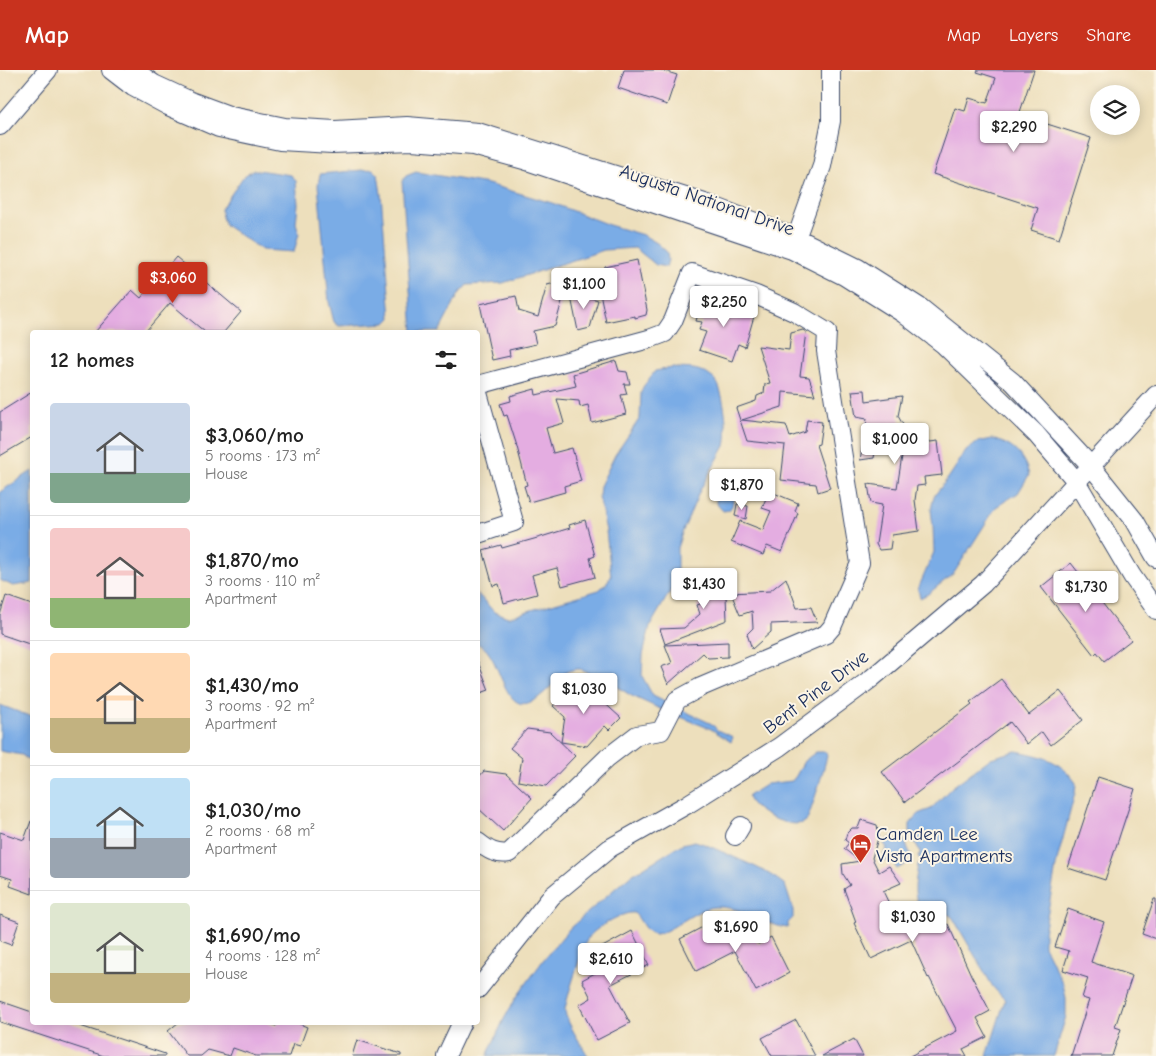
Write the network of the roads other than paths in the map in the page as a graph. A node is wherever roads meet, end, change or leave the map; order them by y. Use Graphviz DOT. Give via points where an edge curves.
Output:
graph roads {
  1 [pos="48,70"];
  2 [pos="111,70"];
  3 [pos="134,70"];
  4 [pos="831,70"];
  5 [pos="37,78"];
  6 [pos="0,126"];
  7 [pos="794,244"];
  8 [pos="480,383"];
  9 [pos="1156,396"];
  10 [pos="480,400"];
  11 [pos="1091,466"];
  12 [pos="1076,481"];
  13 [pos="480,533"];
  14 [pos="1156,558"];
  15 [pos="1156,610"];
  16 [pos="480,843"];
  17 [pos="480,986"];
  18 [pos="461,1025"];
  19 [pos="446,1056"];
  1 -- 5 [label="street"];
  2 -- 7 [label="street, Augusta National Drive" via="133,88 219,128 280,141 332,144 412,141 473,146"];
  3 -- 7 [label="street, Augusta National Drive" via="154,84 200,105 231,116 285,127 335,130 407,126 478,132 708,204"];
  4 -- 7 [label="street" via="831,121 823,161"];
  5 -- 6 [label="street"];
  7 -- 11 [label="street, Augusta National Drive" via="858,268 921,308 1013,382"];
  7 -- 12 [label="street, Augusta National Drive" via="904,314 942,344 1036,434"];
  8 -- 16 [label="street" via="666,333 692,272 794,312 827,332 826,351 860,563 826,634 677,700 661,731 637,735 607,758 509,853 494,852"];
  9 -- 11 [label="street, Bent Pine Drive"];
  10 -- 13 [label="street" via="514,522"];
  11 -- 12 [label="street, Bent Pine Drive"];
  11 -- 14 [label="street, Augusta National Drive" via="1135,521"];
  12 -- 15 [label="street, Augusta National Drive"];
  12 -- 17 [label="street, Bent Pine Drive" via="983,584 872,678 779,746 688,804 610,848 552,896"];
  18 -- 19 [label="street"];
}
